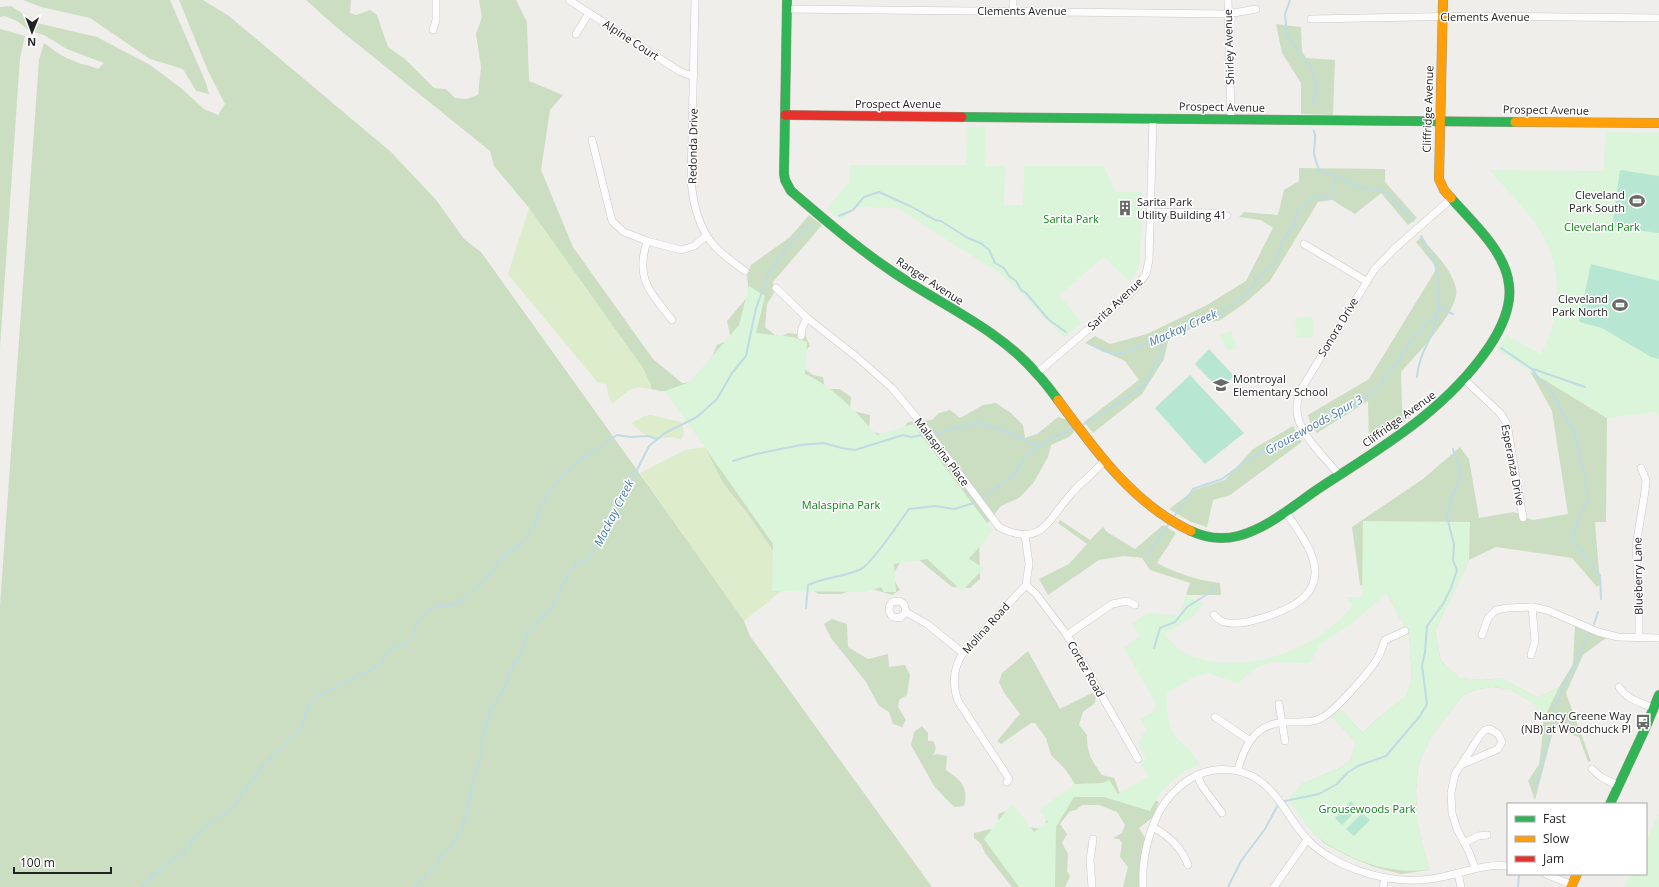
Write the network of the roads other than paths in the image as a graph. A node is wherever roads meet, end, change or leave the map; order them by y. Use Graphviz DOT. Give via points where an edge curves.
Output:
graph roads {
  1 [pos="436,0"];
  2 [pos="569,0"];
  3 [pos="696,0"];
  4 [pos="1013,0"];
  5 [pos="1228,0"];
  6 [pos="1443,0"];
  7 [pos="787,5"];
  8 [pos="1256,9"];
  9 [pos="1013,11"];
  10 [pos="589,13"];
  11 [pos="1228,14"];
  12 [pos="1442,16"];
  13 [pos="1659,18"];
  14 [pos="1311,19"];
  15 [pos="433,30"];
  16 [pos="576,34"];
  17 [pos="694,75"];
  18 [pos="785,115"];
  19 [pos="1153,118"];
  20 [pos="1231,119"];
  21 [pos="1440,121"];
  22 [pos="1659,123"];
  23 [pos="592,140"];
  24 [pos="1451,199"];
  25 [pos="1151,212"];
  26 [pos="1227,216"];
  27 [pos="706,236"];
  28 [pos="647,242"];
  29 [pos="1304,244"];
  30 [pos="745,271"];
  31 [pos="1366,281"];
  32 [pos="776,288"];
  33 [pos="807,318"];
  34 [pos="672,320"];
  35 [pos="801,336"];
  36 [pos="1037,373"];
  37 [pos="1465,380"];
  38 [pos="1105,460"];
  39 [pos="1641,468"];
  40 [pos="1339,475"];
  41 [pos="1285,511"];
  42 [pos="1523,518"];
  43 [pos="1186,530"];
  44 [pos="1025,535"];
  45 [pos="1026,585"];
  46 [pos="1135,605"];
  47 [pos="1532,607"];
  48 [pos="906,612"];
  49 [pos="1214,615"];
  50 [pos="1405,631"];
  51 [pos="1067,635"];
  52 [pos="1482,635"];
  53 [pos="1639,637"];
  54 [pos="1659,638"];
  55 [pos="963,653"];
  56 [pos="1532,655"];
  57 [pos="1619,687"];
  58 [pos="1659,695"];
  59 [pos="1279,704"];
  60 [pos="1654,708"];
  61 [pos="1215,717"];
  62 [pos="1282,722"];
  63 [pos="1249,740"];
  64 [pos="1285,741"];
  65 [pos="1138,759"];
  66 [pos="1461,765"];
  67 [pos="1592,769"];
  68 [pos="1238,770"];
  69 [pos="1197,775"];
  70 [pos="1007,782"];
  71 [pos="1619,786"];
  72 [pos="1610,803"];
  73 [pos="1222,813"];
  74 [pos="1153,827"];
  75 [pos="1488,835"];
  76 [pos="1093,839"];
  77 [pos="1307,840"];
  78 [pos="1464,843"];
  79 [pos="1188,865"];
  80 [pos="1507,866"];
  81 [pos="1475,868"];
  82 [pos="1458,873"];
  83 [pos="1548,875"];
  84 [pos="1577,875"];
  85 [pos="1385,878"];
  86 [pos="1572,886"];
  87 [pos="1092,887"];
  88 [pos="1143,887"];
  89 [pos="1274,887"];
  90 [pos="1383,887"];
  91 [pos="1461,887"];
  1 -- 15 [label="street"];
  2 -- 10 [label="street, Alpine Court"];
  3 -- 17 [label="street, Redonda Drive"];
  4 -- 9 [label="street"];
  5 -- 11 [label="street, Shirley Avenue"];
  6 -- 12 [label="street, Cliffridge Avenue"];
  7 -- 9 [label="street, Clements Avenue"];
  7 -- 18 [label="street, Ranger Avenue"];
  8 -- 11 [label="street, Clements Avenue"];
  9 -- 11 [label="street, Clements Avenue"];
  10 -- 16 [label="street"];
  10 -- 17 [label="street, Alpine Court" via="679,71"];
  11 -- 20 [label="street, Shirley Avenue"];
  12 -- 13 [label="street, Clements Avenue"];
  12 -- 14 [label="street, Clements Avenue"];
  12 -- 21 [label="street, Cliffridge Avenue"];
  17 -- 27 [label="street, Redonda Drive" via="691,181 695,209"];
  18 -- 19 [label="street, Prospect Avenue"];
  18 -- 36 [label="street, Ranger Avenue" via="784,174 791,191 863,251 987,331"];
  19 -- 20 [label="street, Prospect Avenue"];
  19 -- 25 [label="street, Sarita Avenue"];
  20 -- 21 [label="street, Prospect Avenue"];
  21 -- 22 [label="street, Prospect Avenue"];
  21 -- 24 [label="street, Cliffridge Avenue" via="1439,179"];
  23 -- 28 [label="street" via="612,221 624,232"];
  24 -- 31 [label="street, Sonora Drive" via="1382,260"];
  24 -- 37 [label="street, Cliffridge Avenue" via="1495,249 1505,267 1509,284 1505,318 1486,353"];
  25 -- 26 [label="street" via="1213,213"];
  25 -- 36 [label="street, Sarita Avenue" via="1150,260 1143,280"];
  27 -- 28 [label="street" via="694,246 681,250"];
  27 -- 30 [label="street, Redonda Drive" via="720,252"];
  28 -- 34 [label="street" via="642,266 645,283"];
  29 -- 31 [label="street"];
  31 -- 40 [label="street, Sonora Drive" via="1308,377 1297,407 1304,431"];
  32 -- 33 [label="street, Malaspina Place"];
  33 -- 35 [label="street"];
  33 -- 44 [label="street, Malaspina Place" via="892,388 999,527"];
  36 -- 38 [label="street, Ranger Avenue"];
  37 -- 40 [label="street, Cliffridge Avenue" via="1426,417"];
  37 -- 42 [label="street, Esperanza Drive" via="1500,413 1507,424"];
  38 -- 43 [label="street, Ranger Avenue" via="1143,500"];
  38 -- 44 [label="street" via="1072,493 1046,526 1040,531"];
  39 -- 53 [label="street, Blueberry Lane" via="1646,480 1636,546"];
  40 -- 41 [label="street, Cliffridge Avenue"];
  41 -- 43 [label="street, Cliffridge Avenue" via="1240,537 1222,539"];
  41 -- 49 [label="street" via="1315,562 1314,579 1306,596 1288,608 1252,620 1225,622"];
  44 -- 45 [label="street" via="1029,564"];
  45 -- 51 [label="street, Cortez Road" via="1036,594"];
  45 -- 55 [label="street, Molina Road"];
  46 -- 51 [label="street" via="1127,602 1112,604"];
  47 -- 52 [label="street" via="1496,610 1488,618"];
  47 -- 53 [label="street" via="1547,610 1598,632 1618,637"];
  47 -- 56 [label="street" via="1535,641"];
  48 -- 55 [label="street" via="927,624"];
  50 -- 62 [label="street" via="1385,640 1378,659 1323,718 1314,721"];
  51 -- 65 [label="street, Cortez Road"];
  53 -- 54 [label="street"];
  55 -- 70 [label="street, Molina Road" via="956,668 956,693 1009,779"];
  57 -- 60 [label="street" via="1629,698"];
  58 -- 60 [label="street"];
  59 -- 62 [label="street"];
  60 -- 71 [label="street"];
  61 -- 63 [label="street"];
  62 -- 63 [label="street" via="1265,728"];
  62 -- 64 [label="street"];
  63 -- 68 [label="street"];
  66 -- 66 [label="street" via="1498,749 1502,742 1498,734 1490,729 1485,730"];
  66 -- 78 [label="street" via="1453,779 1451,804 1457,829"];
  67 -- 71 [label="street" via="1600,777"];
  68 -- 69 [label="street" via="1217,769"];
  68 -- 77 [label="street" via="1263,782"];
  69 -- 73 [label="street"];
  69 -- 74 [label="street" via="1184,782 1171,794 1161,808"];
  71 -- 72 [label="street"];
  74 -- 79 [label="street" via="1176,845 1184,854"];
  74 -- 88 [label="street" via="1144,856"];
  75 -- 78 [label="street" via="1478,836"];
  76 -- 87 [label="street" via="1090,860"];
  77 -- 85 [label="street" via="1318,849 1356,869"];
  77 -- 89 [label="street"];
  78 -- 81 [label="street"];
  80 -- 81 [label="street"];
  81 -- 82 [label="street"];
  82 -- 85 [label="street" via="1419,880"];
  82 -- 91 [label="street"];
  83 -- 86 [label="street"];
  84 -- 86 [label="street"];
  85 -- 90 [label="street"];
}
